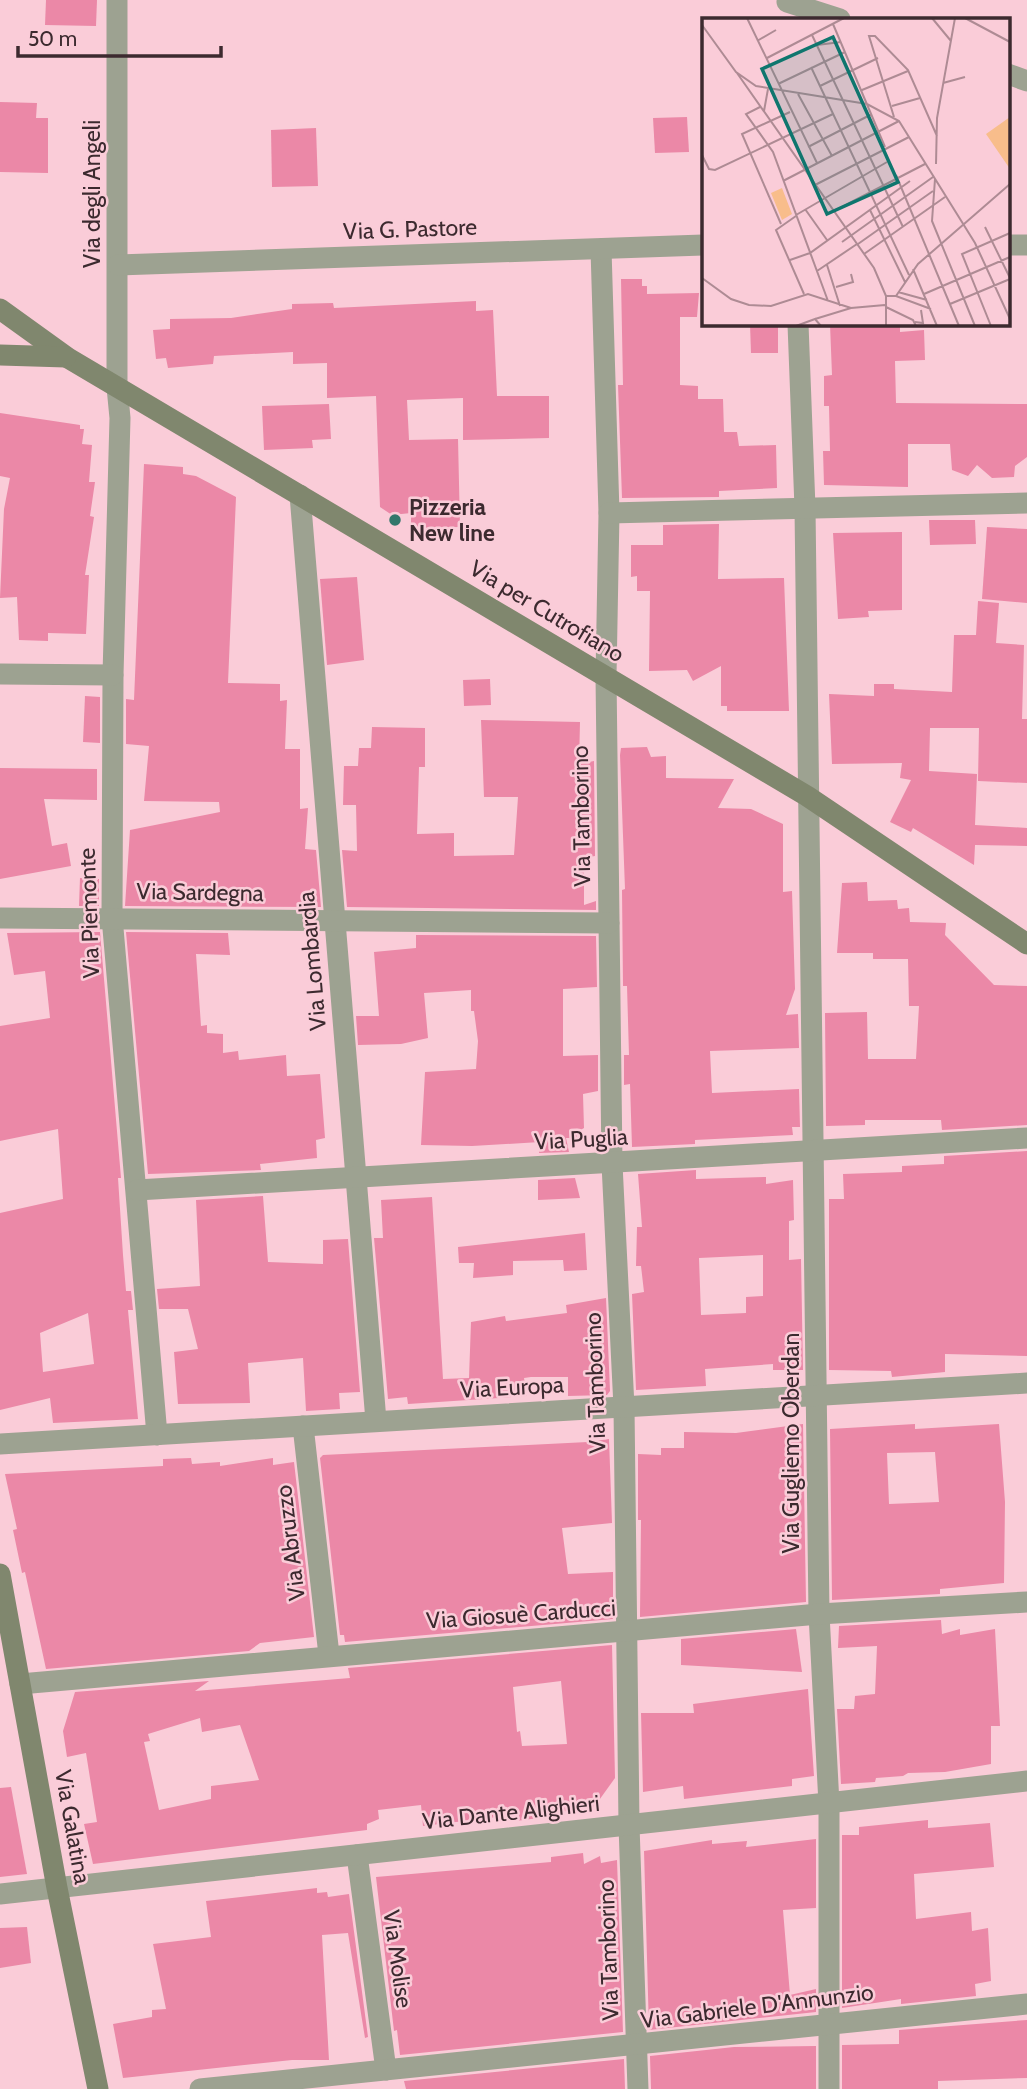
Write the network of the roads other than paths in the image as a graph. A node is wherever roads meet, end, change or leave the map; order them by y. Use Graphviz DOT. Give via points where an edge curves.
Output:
graph roads {
  1 [pos="117,0"];
  2 [pos="788,7"];
  3 [pos="836,18"];
  4 [pos="1010,75"];
  5 [pos="1027,81"];
  6 [pos="702,245"];
  7 [pos="601,249"];
  8 [pos="118,265"];
  9 [pos="0,309"];
  10 [pos="797,326"];
  11 [pos="0,355"];
  12 [pos="68,358"];
  13 [pos="117,387"];
  14 [pos="300,495"];
  15 [pos="1027,503"];
  16 [pos="805,508"];
  17 [pos="609,513"];
  18 [pos="0,674"];
  19 [pos="113,675"];
  20 [pos="606,676"];
  21 [pos="807,796"];
  22 [pos="112,917"];
  23 [pos="0,918"];
  24 [pos="335,920"];
  25 [pos="609,923"];
  26 [pos="1027,944"];
  27 [pos="1027,1138"];
  28 [pos="814,1152"];
  29 [pos="612,1164"];
  30 [pos="356,1176"];
  31 [pos="137,1190"];
  32 [pos="1027,1383"];
  33 [pos="818,1396"];
  34 [pos="624,1407"];
  35 [pos="376,1422"];
  36 [pos="303,1426"];
  37 [pos="157,1435"];
  38 [pos="0,1444"];
  39 [pos="0,1574"];
  40 [pos="1027,1602"];
  41 [pos="819,1614"];
  42 [pos="625,1632"];
  43 [pos="329,1655"];
  44 [pos="20,1684"];
  45 [pos="1027,1782"];
  46 [pos="829,1804"];
  47 [pos="629,1825"];
  48 [pos="357,1855"];
  49 [pos="57,1888"];
  50 [pos="0,1894"];
  51 [pos="1027,2004"];
  52 [pos="828,2023"];
  53 [pos="639,2046"];
  54 [pos="386,2070"];
  55 [pos="98,2089"];
  56 [pos="200,2089"];
  57 [pos="638,2089"];
  58 [pos="829,2089"];
  1 -- 8 [label="street, Via degli Angeli"];
  2 -- 3 [label="street"];
  4 -- 5 [label="street"];
  6 -- 7 [label="street, Via G. Pastore"];
  7 -- 8 [label="street, Via G. Pastore"];
  7 -- 17 [label="street, Via Tamborino"];
  8 -- 13 [label="street, Via degli Angeli"];
  9 -- 12 [label="main road, Via per Cutrofiano"];
  10 -- 16 [label="street, Via Gugliemo Oberdan"];
  11 -- 12 [label="main road"];
  12 -- 13 [label="main road, Via per Cutrofiano"];
  13 -- 14 [label="main road, Via per Cutrofiano"];
  13 -- 19 [label="street, Via Piemonte"];
  14 -- 20 [label="main road, Via per Cutrofiano"];
  14 -- 24 [label="street, Via Lombardia"];
  15 -- 16 [label="street"];
  16 -- 17 [label="street"];
  16 -- 21 [label="street, Via Gugliemo Oberdan"];
  17 -- 20 [label="street, Via Tamborino"];
  18 -- 19 [label="street"];
  19 -- 22 [label="street, Via Piemonte"];
  20 -- 21 [label="main road, Via per Cutrofiano"];
  20 -- 25 [label="street, Via Tamborino"];
  21 -- 26 [label="main road, Via per Cutrofiano"];
  21 -- 28 [label="street, Via Gugliemo Oberdan"];
  22 -- 23 [label="street, Via Sardegna"];
  22 -- 24 [label="street, Via Sardegna"];
  22 -- 31 [label="street, Via Piemonte"];
  24 -- 25 [label="street, Via Sardegna"];
  24 -- 30 [label="street, Via Lombardia"];
  25 -- 29 [label="street, Via Tamborino"];
  27 -- 28 [label="street, Via Puglia"];
  28 -- 29 [label="street, Via Puglia"];
  28 -- 33 [label="street, Via Gugliemo Oberdan"];
  29 -- 30 [label="street, Via Puglia"];
  29 -- 34 [label="street, Via Tamborino"];
  30 -- 31 [label="street, Via Puglia"];
  30 -- 35 [label="street, Via Lombardia"];
  31 -- 37 [label="street, Via Piemonte"];
  32 -- 33 [label="street, Via Europa"];
  33 -- 34 [label="street, Via Europa"];
  33 -- 41 [label="street, Via Gugliemo Oberdan"];
  34 -- 35 [label="street, Via Europa"];
  34 -- 42 [label="street, Via Tamborino"];
  35 -- 36 [label="street, Via Europa"];
  36 -- 37 [label="street, Via Europa"];
  36 -- 43 [label="street, Via Abruzzo"];
  37 -- 38 [label="street, Via Europa"];
  39 -- 44 [label="main road, Via Galatina"];
  40 -- 41 [label="street, Via Giosuè Carducci"];
  41 -- 42 [label="street, Via Giosuè Carducci"];
  41 -- 46 [label="street, Via Gugliemo Oberdan"];
  42 -- 43 [label="street, Via Giosuè Carducci"];
  42 -- 47 [label="street, Via Tamborino"];
  43 -- 44 [label="street, Via Giosuè Carducci"];
  44 -- 49 [label="main road, Via Galatina"];
  45 -- 46 [label="street, Via Dante Alighieri"];
  46 -- 47 [label="street, Via Dante Alighieri"];
  46 -- 52 [label="street, Via Gugliemo Oberdan"];
  47 -- 48 [label="street, Via Dante Alighieri"];
  47 -- 53 [label="street, Via Tamborino"];
  48 -- 49 [label="street, Via Dante Alighieri"];
  48 -- 54 [label="street, Via Molise"];
  49 -- 50 [label="street, Via Dante Alighieri"];
  49 -- 55 [label="main road, Via Galatina"];
  51 -- 52 [label="street, Via Gabriele D'Annunzio"];
  52 -- 53 [label="street, Via Gabriele D'Annunzio"];
  52 -- 58 [label="street, Via Gugliemo Oberdan"];
  53 -- 54 [label="street, Via Gabriele D'Annunzio"];
  53 -- 57 [label="street, Via Tamborino"];
  54 -- 56 [label="street, Via Gabriele D'Annunzio"];
}
